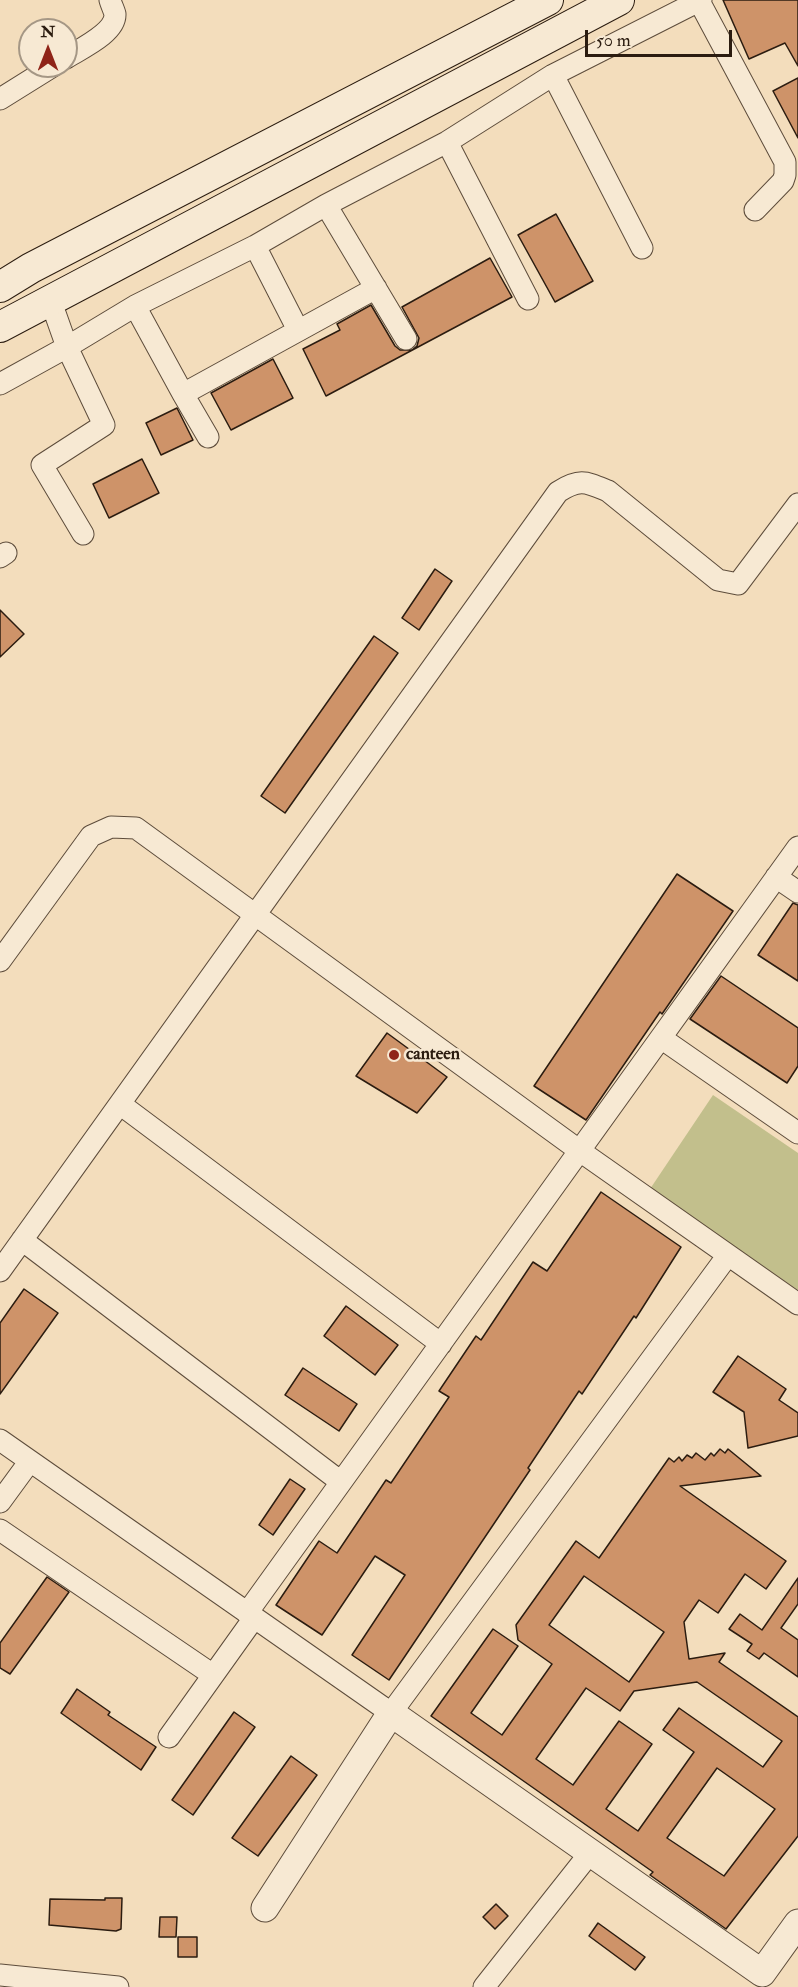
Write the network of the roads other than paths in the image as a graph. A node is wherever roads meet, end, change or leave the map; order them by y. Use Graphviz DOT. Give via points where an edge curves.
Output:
graph roads {
  1 [pos="110,0"];
  2 [pos="548,0"];
  3 [pos="619,0"];
  4 [pos="700,0"];
  5 [pos="78,50"];
  6 [pos="553,75"];
  7 [pos="34,78"];
  8 [pos="0,99"];
  9 [pos="447,142"];
  10 [pos="326,205"];
  11 [pos="755,210"];
  12 [pos="255,246"];
  13 [pos="642,248"];
  14 [pos="0,287"];
  15 [pos="376,288"];
  16 [pos="50,299"];
  17 [pos="528,299"];
  18 [pos="135,306"];
  19 [pos="0,327"];
  20 [pos="298,330"];
  21 [pos="406,339"];
  22 [pos="67,347"];
  23 [pos="0,384"];
  24 [pos="183,394"];
  25 [pos="208,437"];
  26 [pos="798,504"];
  27 [pos="83,534"];
  28 [pos="798,847"];
  29 [pos="776,877"];
  30 [pos="798,892"];
  31 [pos="255,914"];
  32 [pos="0,961"];
  33 [pos="661,1038"];
  34 [pos="120,1104"];
  35 [pos="798,1133"];
  36 [pos="580,1150"];
  37 [pos="22,1240"];
  38 [pos="728,1255"];
  39 [pos="0,1271"];
  40 [pos="798,1304"];
  41 [pos="441,1344"];
  42 [pos="0,1440"];
  43 [pos="30,1461"];
  44 [pos="341,1482"];
  45 [pos="0,1502"];
  46 [pos="0,1530"];
  47 [pos="251,1615"];
  48 [pos="213,1675"];
  49 [pos="391,1713"];
  50 [pos="169,1737"];
  51 [pos="590,1853"];
  52 [pos="265,1908"];
  53 [pos="798,1923"];
  54 [pos="0,1975"];
  55 [pos="757,1980"];
  56 [pos="111,1987"];
  57 [pos="118,1987"];
  58 [pos="484,1987"];
  1 -- 5 [label="street" via="115,14 111,25"];
  2 -- 14 [label="main road"];
  3 -- 16 [label="main road"];
  4 -- 6 [label="street"];
  4 -- 11 [label="street" via="785,162 783,181"];
  6 -- 9 [label="street"];
  6 -- 13 [label="street"];
  7 -- 8 [label="street"];
  9 -- 10 [label="street"];
  9 -- 17 [label="street"];
  10 -- 12 [label="street"];
  10 -- 15 [label="street"];
  12 -- 18 [label="street"];
  12 -- 20 [label="street"];
  15 -- 20 [label="street"];
  15 -- 21 [label="street"];
  16 -- 19 [label="main road"];
  16 -- 22 [label="street"];
  18 -- 22 [label="street"];
  18 -- 24 [label="street"];
  20 -- 24 [label="street"];
  22 -- 23 [label="street"];
  22 -- 27 [label="street" via="104,425 42,465"];
  24 -- 25 [label="street"];
  26 -- 31 [label="street" via="738,584 718,580 608,491 573,482 558,492"];
  28 -- 29 [label="street"];
  29 -- 30 [label="street"];
  29 -- 33 [label="street"];
  31 -- 32 [label="street" via="136,828 111,827 91,836"];
  31 -- 34 [label="street"];
  31 -- 36 [label="street"];
  33 -- 35 [label="street"];
  33 -- 36 [label="street"];
  34 -- 37 [label="street"];
  34 -- 41 [label="street"];
  36 -- 38 [label="street"];
  36 -- 41 [label="street"];
  37 -- 39 [label="street"];
  37 -- 44 [label="street"];
  38 -- 40 [label="street"];
  38 -- 49 [label="street"];
  41 -- 44 [label="street"];
  42 -- 43 [label="street"];
  43 -- 45 [label="street"];
  43 -- 47 [label="street"];
  44 -- 47 [label="street"];
  46 -- 48 [label="street"];
  47 -- 48 [label="street"];
  47 -- 49 [label="street"];
  48 -- 50 [label="street"];
  49 -- 51 [label="street"];
  49 -- 52 [label="street"];
  51 -- 55 [label="street"];
  51 -- 58 [label="street"];
  53 -- 55 [label="street"];
  54 -- 56 [label="street"];
  56 -- 57 [label="street"];
}
